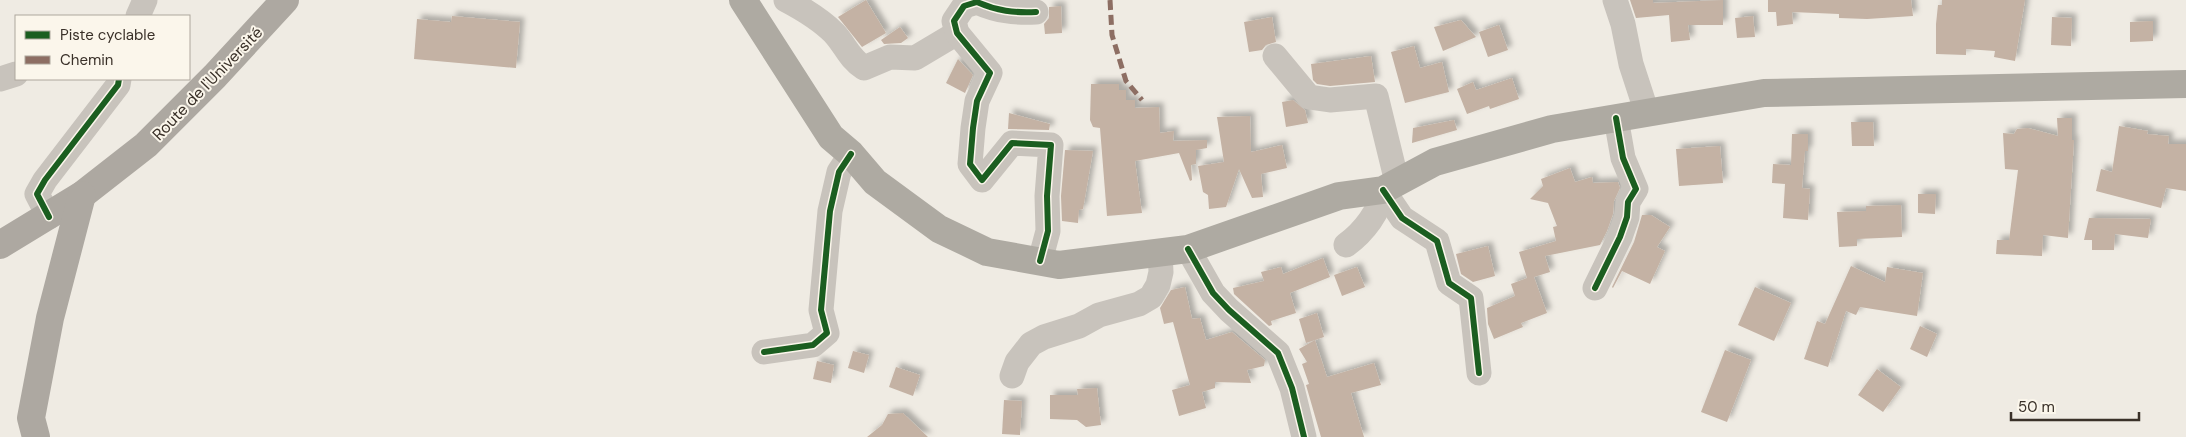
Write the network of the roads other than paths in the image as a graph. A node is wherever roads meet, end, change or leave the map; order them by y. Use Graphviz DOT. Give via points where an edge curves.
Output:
graph roads {
  1 [pos="145,0"];
  2 [pos="285,0"];
  3 [pos="743,0"];
  4 [pos="786,0"];
  5 [pos="1615,0"];
  6 [pos="1036,12"];
  7 [pos="138,15"];
  8 [pos="957,33"];
  9 [pos="1275,56"];
  10 [pos="15,74"];
  11 [pos="0,79"];
  12 [pos="119,80"];
  13 [pos="2186,84"];
  14 [pos="1647,113"];
  15 [pos="1616,118"];
  16 [pos="850,154"];
  17 [pos="1390,186"];
  18 [pos="82,195"];
  19 [pos="49,217"];
  20 [pos="0,245"];
  21 [pos="1346,245"];
  22 [pos="1188,249"];
  23 [pos="1160,252"];
  24 [pos="1040,261"];
  25 [pos="1595,288"];
  26 [pos="764,352"];
  27 [pos="1479,373"];
  28 [pos="1012,376"];
  29 [pos="36,437"];
  30 [pos="1304,437"];
  1 -- 7 [label="street"];
  2 -- 18 [label="main road, Route de l'Université" via="146,145"];
  3 -- 16 [label="highway" via="831,137"];
  4 -- 8 [label="street" via="807,11 834,34 852,60 864,68 890,57 915,58"];
  5 -- 14 [label="street"];
  6 -- 8 [label="street" via="995,10 977,2 964,6 954,21"];
  8 -- 24 [label="street" via="990,73 977,100 970,164 982,180 1012,143 1051,145 1048,231"];
  9 -- 17 [label="street" via="1308,97 1330,100 1376,96"];
  10 -- 11 [label="street"];
  12 -- 19 [label="street" via="37,194"];
  13 -- 14 [label="highway" via="1764,93"];
  14 -- 15 [label="highway"];
  15 -- 17 [label="highway" via="1552,129 1436,162"];
  15 -- 25 [label="street" via="1623,158 1636,188 1628,202 1620,237"];
  16 -- 24 [label="highway" via="875,182 939,229 987,252"];
  16 -- 26 [label="street" via="839,172 830,211 821,310 827,333 813,345"];
  17 -- 21 [label="street" via="1375,213 1354,240"];
  17 -- 22 [label="highway" via="1339,196"];
  17 -- 27 [label="street" via="1402,218 1437,241 1449,283 1471,298"];
  18 -- 19 [label="main road, Route de l'Université"];
  18 -- 29 [label="main road" via="50,318 31,418"];
  19 -- 20 [label="main road, Route de l'Université"];
  22 -- 23 [label="highway"];
  22 -- 30 [label="street" via="1213,293 1278,353 1292,388"];
  23 -- 24 [label="highway" via="1059,265"];
  23 -- 28 [label="street" via="1161,272 1151,297 1031,344 1017,362"];
}
